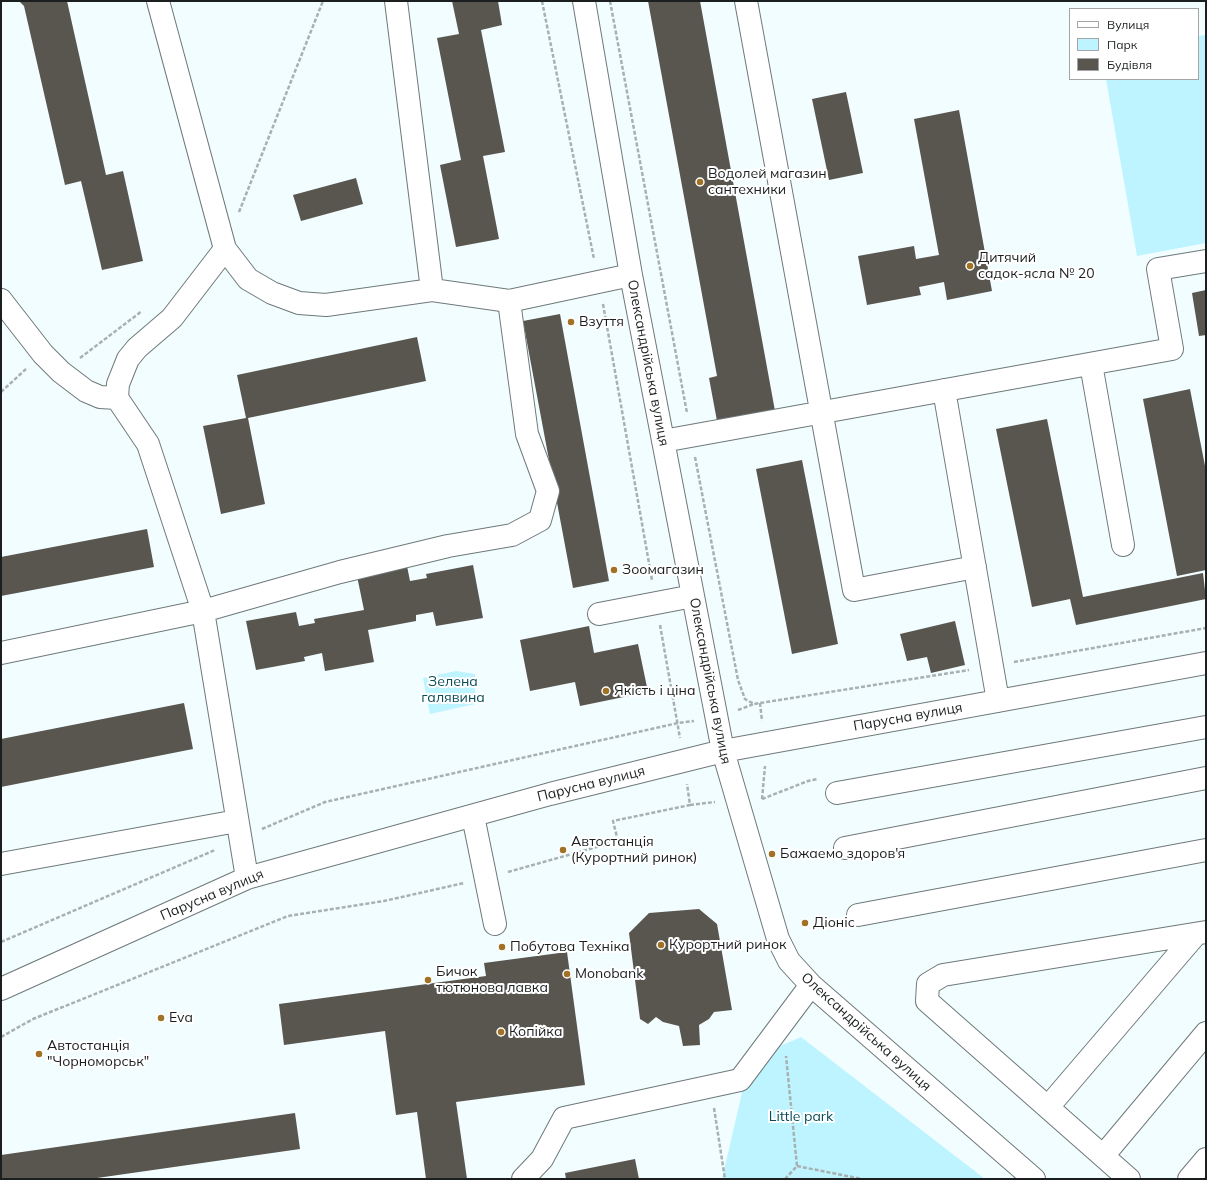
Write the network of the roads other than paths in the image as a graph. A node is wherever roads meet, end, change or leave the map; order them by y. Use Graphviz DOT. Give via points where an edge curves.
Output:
graph roads {
  1 [pos="158,1"];
  2 [pos="396,1"];
  3 [pos="584,1"];
  4 [pos="746,1"];
  5 [pos="224,249"];
  6 [pos="1206,261"];
  7 [pos="631,275"];
  8 [pos="432,290"];
  9 [pos="1,300"];
  10 [pos="509,301"];
  11 [pos="1091,364"];
  12 [pos="944,390"];
  13 [pos="117,398"];
  14 [pos="822,412"];
  15 [pos="663,441"];
  16 [pos="1123,544"];
  17 [pos="975,567"];
  18 [pos="692,596"];
  19 [pos="203,611"];
  20 [pos="599,614"];
  21 [pos="1,653"];
  22 [pos="1206,663"];
  23 [pos="998,701"];
  24 [pos="1206,727"];
  25 [pos="722,751"];
  26 [pos="1206,778"];
  27 [pos="837,793"];
  28 [pos="473,816"];
  29 [pos="238,830"];
  30 [pos="844,848"];
  31 [pos="1206,850"];
  32 [pos="1,864"];
  33 [pos="247,878"];
  34 [pos="858,915"];
  35 [pos="495,924"];
  36 [pos="1201,933"];
  37 [pos="811,986"];
  38 [pos="1,989"];
  39 [pos="1206,1033"];
  40 [pos="1048,1107"];
  41 [pos="1103,1156"];
  42 [pos="1206,1158"];
  43 [pos="523,1179"];
  44 [pos="1034,1179"];
  45 [pos="1130,1179"];
  46 [pos="1189,1179"];
  1 -- 5 [label="street"];
  2 -- 8 [label="street"];
  3 -- 7 [label="street, Олександрійська вулиця"];
  4 -- 14 [label="street"];
  5 -- 8 [label="street" via="248,279 272,293 299,303 326,304"];
  5 -- 13 [label="street" via="172,318 128,359 118,384"];
  6 -- 11 [label="street" via="1158,270 1172,349"];
  7 -- 10 [label="street"];
  7 -- 15 [label="street, Олександрійська вулиця"];
  8 -- 10 [label="street"];
  9 -- 13 [label="street" via="43,354 69,379 100,397"];
  10 -- 19 [label="street" via="527,434 548,492 540,520 512,535 448,546 340,572"];
  11 -- 12 [label="street"];
  11 -- 16 [label="street"];
  12 -- 14 [label="street"];
  12 -- 17 [label="street"];
  13 -- 19 [label="street" via="148,444"];
  14 -- 15 [label="street"];
  14 -- 17 [label="street" via="854,590"];
  15 -- 18 [label="street, Олександрійська вулиця"];
  17 -- 23 [label="street"];
  18 -- 20 [label="street"];
  18 -- 25 [label="street, Олександрійська вулиця"];
  19 -- 21 [label="street"];
  19 -- 29 [label="street"];
  22 -- 23 [label="street, Парусна вулиця"];
  23 -- 25 [label="street, Парусна вулиця"];
  24 -- 27 [label="street"];
  25 -- 28 [label="street, Парусна вулиця"];
  25 -- 37 [label="street, Олександрійська вулиця" via="778,939 789,961"];
  26 -- 30 [label="street"];
  28 -- 33 [label="street, Парусна вулиця"];
  28 -- 35 [label="street"];
  29 -- 32 [label="street"];
  29 -- 33 [label="street"];
  31 -- 34 [label="street"];
  33 -- 38 [label="street, Парусна вулиця"];
  36 -- 40 [label="street"];
  36 -- 40 [label="street" via="943,974 928,984 927,1001"];
  37 -- 43 [label="street" via="740,1080 564,1118 542,1159"];
  37 -- 44 [label="street, Олександрійська вулиця"];
  39 -- 41 [label="street"];
  40 -- 41 [label="street"];
  41 -- 45 [label="street"];
  42 -- 46 [label="street"];
}
